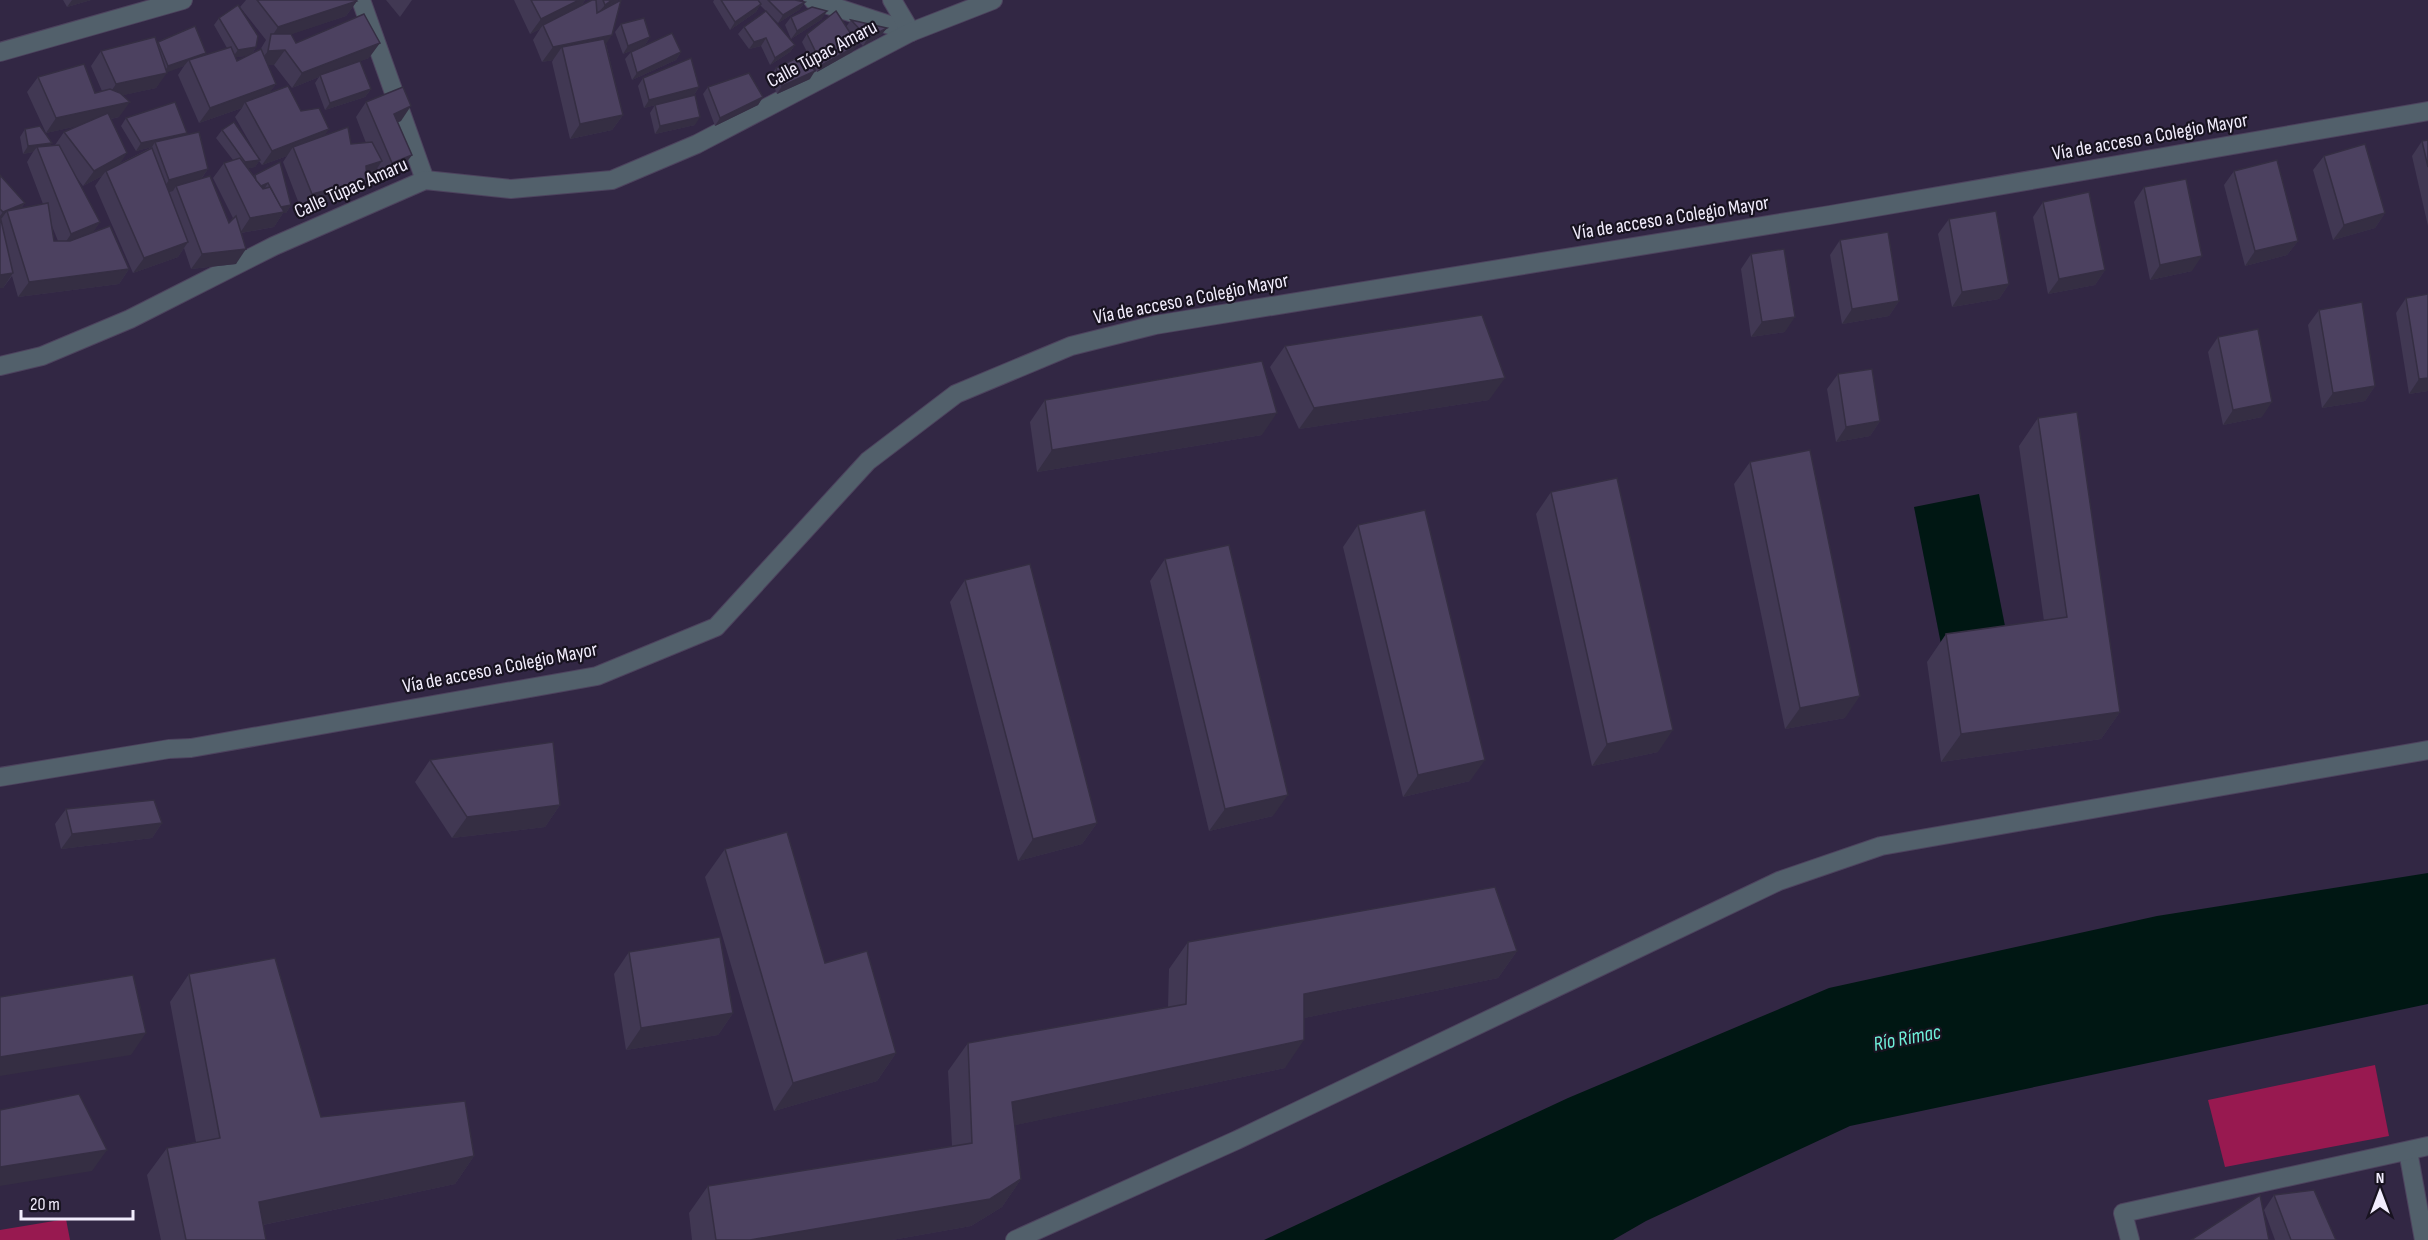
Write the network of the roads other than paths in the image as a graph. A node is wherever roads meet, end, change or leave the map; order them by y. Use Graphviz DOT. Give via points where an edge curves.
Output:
graph roads {
  1 [pos="183,0"];
  2 [pos="361,0"];
  3 [pos="813,0"];
  4 [pos="892,0"];
  5 [pos="993,0"];
  6 [pos="911,32"];
  7 [pos="0,52"];
  8 [pos="2428,111"];
  9 [pos="425,180"];
  10 [pos="0,366"];
  11 [pos="2428,750"];
  12 [pos="0,777"];
  13 [pos="2428,1146"];
  14 [pos="2408,1151"];
  15 [pos="1015,1240"];
  16 [pos="2130,1240"];
  17 [pos="2424,1240"];
  1 -- 7 [label="street"];
  2 -- 9 [label="street"];
  3 -- 6 [label="street"];
  4 -- 6 [label="street"];
  5 -- 6 [label="street, Calle Túpac Amaru"];
  6 -- 9 [label="street, Calle Túpac Amaru" via="697,144 612,180 511,189"];
  8 -- 12 [label="street, Vía de acceso a Colegio Mayor" via="1842,213 1155,325 1071,346 956,394 868,460 716,627 597,676 191,748"];
  9 -- 10 [label="street, Calle Túpac Amaru" via="274,246 130,319 42,356"];
  11 -- 15 [label="street" via="1881,846 1779,881 1237,1140"];
  13 -- 14 [label="street"];
  14 -- 16 [label="street" via="2124,1213"];
  14 -- 17 [label="street"];
}
